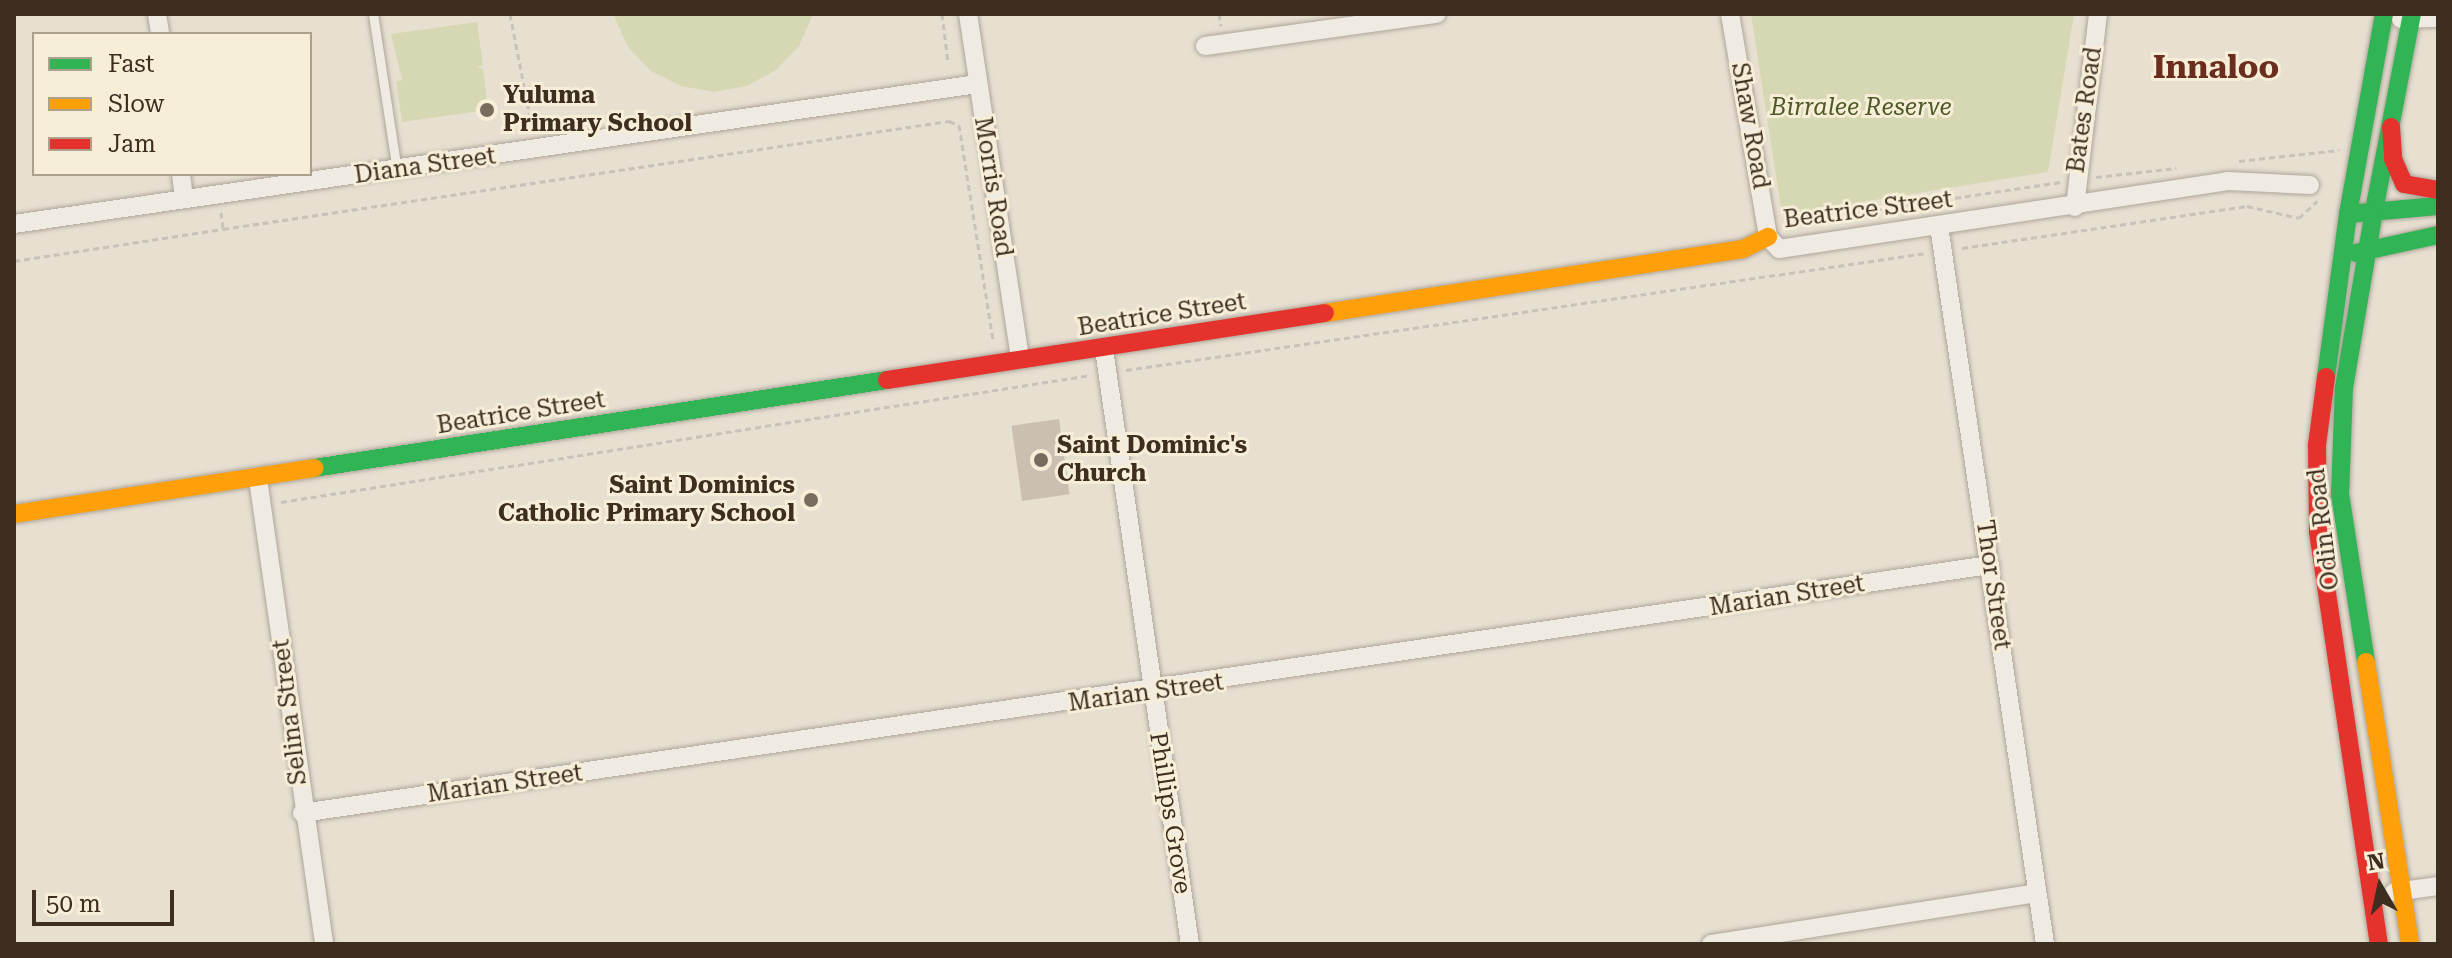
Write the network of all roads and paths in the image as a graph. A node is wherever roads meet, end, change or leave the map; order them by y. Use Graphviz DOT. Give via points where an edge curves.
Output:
graph roads {
  1 [pos="373,14"];
  2 [pos="510,14"];
  3 [pos="942,14"];
  4 [pos="968,14"];
  5 [pos="1437,14"];
  6 [pos="1730,14"];
  7 [pos="2098,14"];
  8 [pos="2383,15"];
  9 [pos="2412,17"];
  10 [pos="2438,18"];
  11 [pos="1205,46"];
  12 [pos="948,62"];
  13 [pos="977,84"];
  14 [pos="531,122"];
  15 [pos="2391,127"];
  16 [pos="397,171"];
  17 [pos="181,176"];
  18 [pos="2074,179"];
  19 [pos="2310,185"];
  20 [pos="2438,190"];
  21 [pos="2327,196"];
  22 [pos="184,198"];
  23 [pos="2438,206"];
  24 [pos="2075,207"];
  25 [pos="221,212"];
  26 [pos="2348,214"];
  27 [pos="2373,216"];
  28 [pos="14,224"];
  29 [pos="1939,226"];
  30 [pos="223,229"];
  31 [pos="1768,232"];
  32 [pos="2438,235"];
  33 [pos="1945,250"];
  34 [pos="2342,252"];
  35 [pos="2369,254"];
  36 [pos="14,261"];
  37 [pos="1104,349"];
  38 [pos="995,351"];
  39 [pos="1020,359"];
  40 [pos="258,479"];
  41 [pos="14,514"];
  42 [pos="1990,565"];
  43 [pos="1152,692"];
  44 [pos="302,813"];
  45 [pos="2438,886"];
  46 [pos="2402,891"];
  47 [pos="2037,893"];
  48 [pos="2371,896"];
  49 [pos="324,944"];
  50 [pos="1190,944"];
  51 [pos="1711,944"];
  52 [pos="2045,944"];
  53 [pos="2379,944"];
  54 [pos="2410,944"];
  1 -- 16 [label="lane"];
  2 -- 14 [label="path"];
  3 -- 12 [label="path"];
  4 -- 13 [label="street, Morris Road"];
  5 -- 11 [label="street"];
  6 -- 31 [label="street, Shaw Road"];
  7 -- 18 [label="street, Bates Road"];
  8 -- 9 [label="street"];
  8 -- 26 [label="main road, Odin Road"];
  9 -- 10 [label="street"];
  9 -- 15 [label="main road, Odin Road"];
  13 -- 16 [label="street, Diana Street"];
  13 -- 39 [label="street, Morris Road"];
  15 -- 20 [label="main road" via="2393,159 2404,184"];
  15 -- 27 [label="main road, Odin Road"];
  16 -- 22 [label="street, Diana Street"];
  17 -- 22 [label="street"];
  18 -- 24 [label="street, Bates Road"];
  18 -- 31 [label="path"];
  19 -- 24 [label="street, Beatrice Street" via="2228,181"];
  21 -- 33 [label="path" via="2299,218 2247,206"];
  22 -- 28 [label="street, Diana Street"];
  23 -- 27 [label="main road"];
  24 -- 29 [label="street, Beatrice Street"];
  25 -- 30 [label="path"];
  26 -- 27 [label="main road"];
  26 -- 34 [label="main road, Odin Road"];
  27 -- 35 [label="main road, Odin Road"];
  29 -- 31 [label="street, Beatrice Street" via="1779,249"];
  29 -- 33 [label="street, Thor Street"];
  30 -- 36 [label="path"];
  30 -- 38 [label="path" via="949,121 959,125"];
  31 -- 37 [label="main road, Beatrice Street" via="1743,249"];
  32 -- 35 [label="main road" via="2398,240"];
  33 -- 42 [label="street, Thor Street"];
  34 -- 35 [label="main road"];
  34 -- 48 [label="main road, Odin Road" via="2320,410 2316,506"];
  35 -- 46 [label="main road, Odin Road" via="2344,388 2340,495"];
  37 -- 39 [label="main road, Beatrice Street"];
  37 -- 43 [label="street, Phillips Grove"];
  39 -- 40 [label="main road, Beatrice Street"];
  40 -- 41 [label="main road, Beatrice Street"];
  40 -- 44 [label="street, Selina Street"];
  42 -- 43 [label="street, Marian Street"];
  42 -- 47 [label="street, Thor Street"];
  43 -- 44 [label="street, Marian Street"];
  43 -- 50 [label="street, Phillips Grove"];
  44 -- 49 [label="street, Selina Street"];
  45 -- 46 [label="street"];
  46 -- 48 [label="street"];
  46 -- 54 [label="main road, Odin Road"];
  47 -- 51 [label="street"];
  47 -- 52 [label="street, Thor Street"];
  48 -- 53 [label="main road, Odin Road"];
}
